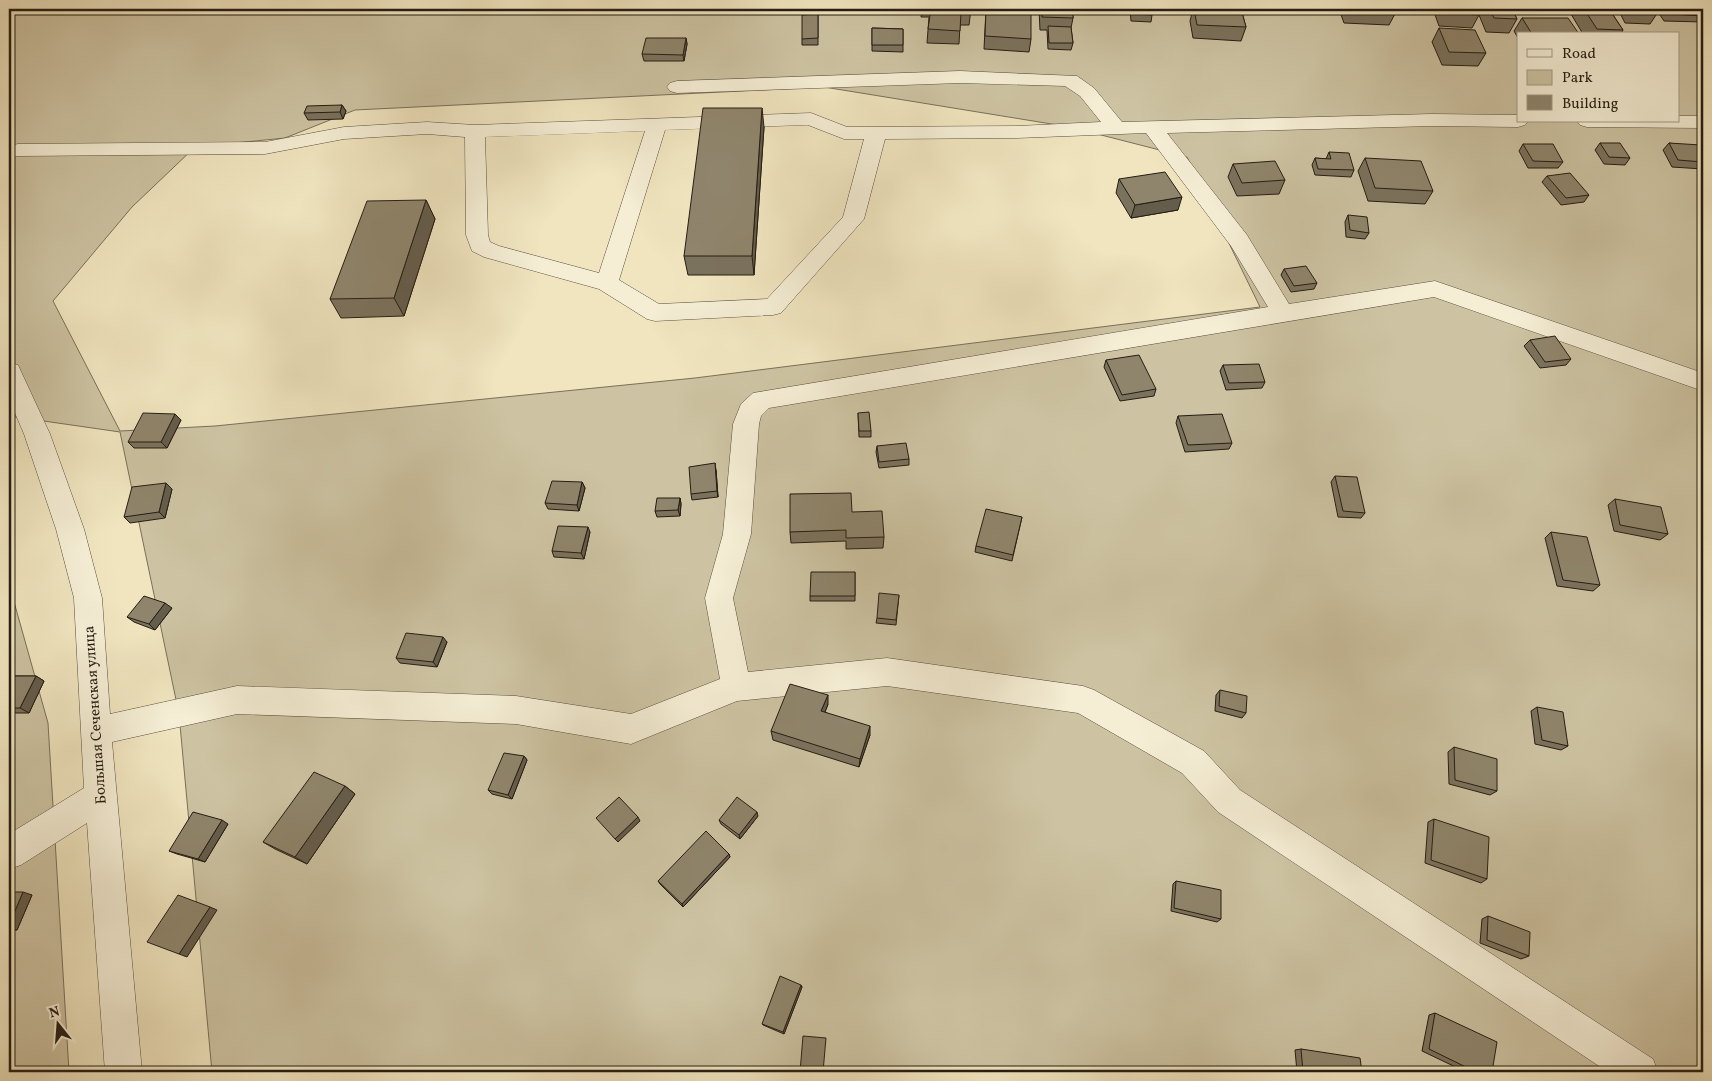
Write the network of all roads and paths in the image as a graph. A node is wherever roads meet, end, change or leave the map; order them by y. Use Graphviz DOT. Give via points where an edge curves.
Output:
graph roads {
  1 [pos="677,87"];
  2 [pos="1517,121"];
  3 [pos="1680,122"];
  4 [pos="1703,122"];
  5 [pos="657,124"];
  6 [pos="1152,127"];
  7 [pos="1116,128"];
  8 [pos="476,131"];
  9 [pos="876,133"];
  10 [pos="9,152"];
  11 [pos="607,283"];
  12 [pos="1284,313"];
  13 [pos="9,371"];
  14 [pos="1703,382"];
  15 [pos="736,687"];
  16 [pos="98,732"];
  17 [pos="102,795"];
  18 [pos="9,853"];
  19 [pos="122,1072"];
  20 [pos="1640,1072"];
  1 -- 7 [label="street" via="960,77 1070,80 1087,92"];
  2 -- 6 [label="street"];
  3 -- 4 [label="street"];
  5 -- 8 [label="street"];
  5 -- 9 [label="street" via="811,119 844,133"];
  5 -- 11 [label="street"];
  6 -- 7 [label="street"];
  6 -- 12 [label="street" via="1213,206"];
  7 -- 9 [label="street"];
  8 -- 10 [label="street" via="427,128 344,133 265,148"];
  8 -- 11 [label="street" via="477,235 480,246"];
  9 -- 11 [label="street" via="853,219 773,307 655,313"];
  12 -- 14 [label="street" via="1435,289"];
  12 -- 15 [label="street" via="762,400 750,410 746,424 737,534 719,598"];
  13 -- 16 [label="street, Большая Сеченская улица" via="37,434 70,529 88,598"];
  15 -- 16 [label="street" via="631,730 516,710 237,700"];
  15 -- 20 [label="street" via="887,672 1083,700 1193,762 1229,801"];
  16 -- 17 [label="street, Большая Сеченская улица"];
  17 -- 18 [label="street"];
  17 -- 19 [label="street, Большая Сеченская улица"];
}
